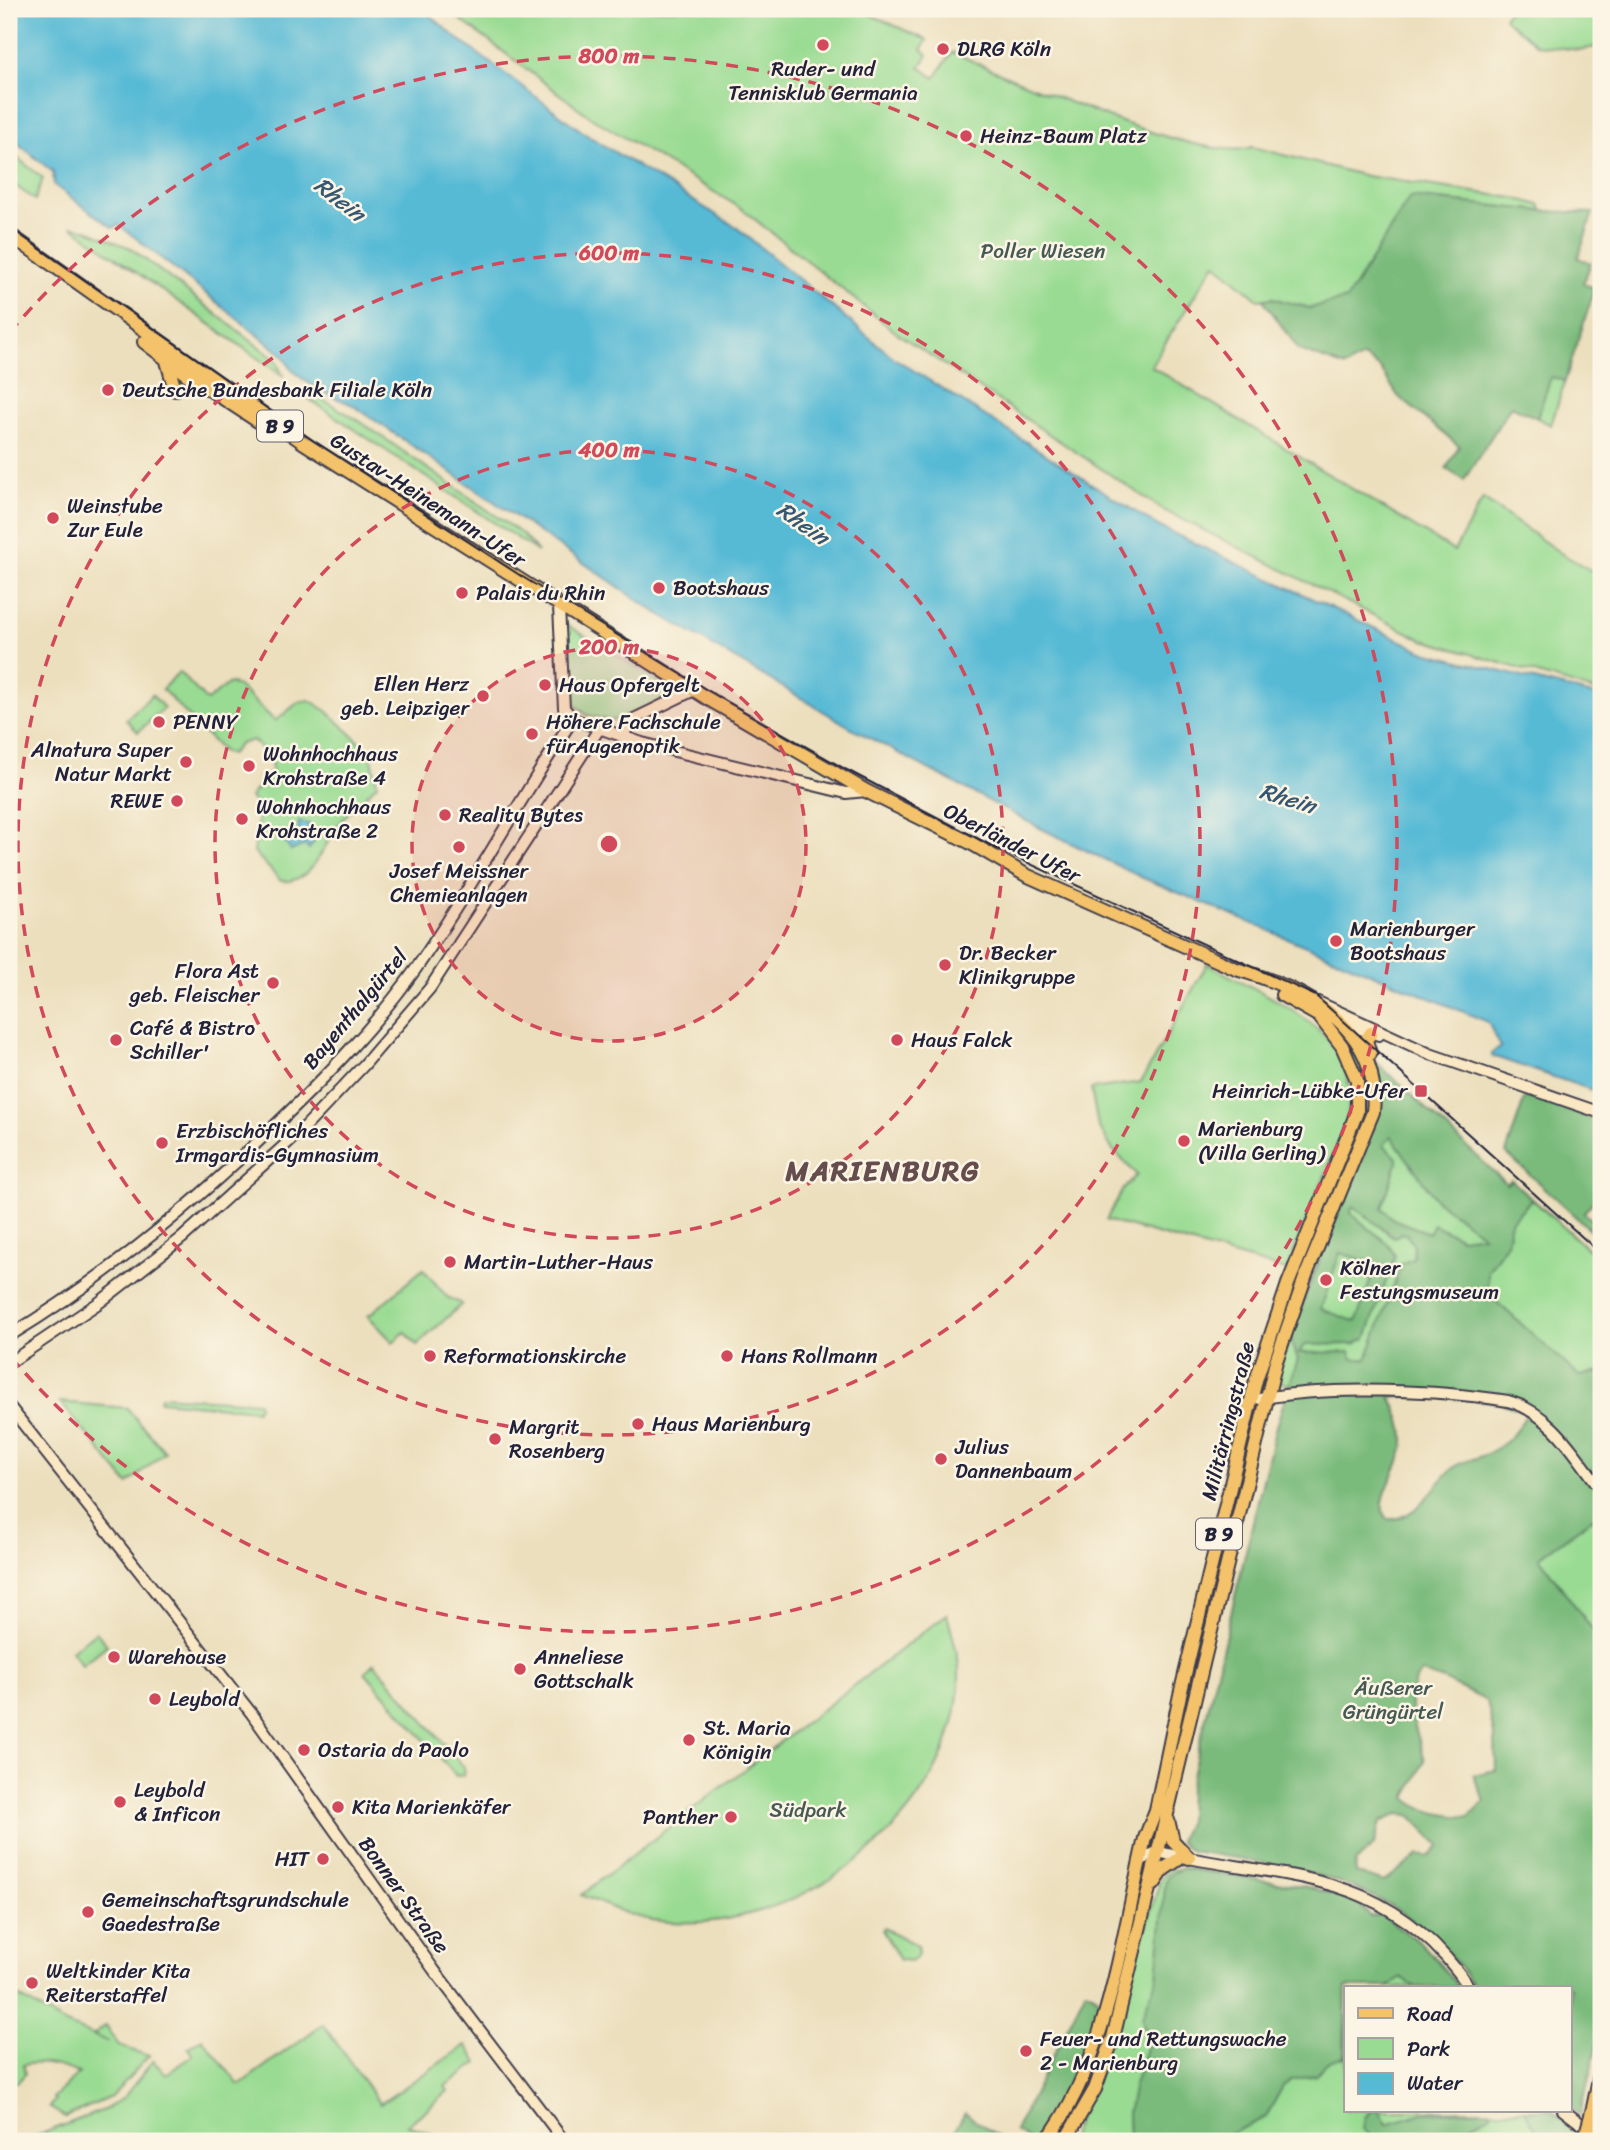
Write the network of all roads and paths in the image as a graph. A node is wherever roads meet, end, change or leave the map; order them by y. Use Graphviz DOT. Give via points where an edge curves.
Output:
graph roads {
  1 [pos="9,234"];
  2 [pos="9,244"];
  3 [pos="167,360"];
  4 [pos="175,390"];
  5 [pos="559,611"];
  6 [pos="622,651"];
  7 [pos="690,692"];
  8 [pos="705,697"];
  9 [pos="573,719"];
  10 [pos="599,729"];
  11 [pos="622,737"];
  12 [pos="866,791"];
  13 [pos="439,934"];
  14 [pos="460,946"];
  15 [pos="429,949"];
  16 [pos="449,962"];
  17 [pos="1236,970"];
  18 [pos="1314,1000"];
  19 [pos="1319,1016"];
  20 [pos="1341,1023"];
  21 [pos="1371,1032"];
  22 [pos="1402,1041"];
  23 [pos="1371,1068"];
  24 [pos="1601,1113"];
  25 [pos="53,1308"];
  26 [pos="65,1326"];
  27 [pos="9,1336"];
  28 [pos="9,1363"];
  29 [pos="1267,1397"];
  30 [pos="1251,1401"];
  31 [pos="9,1406"];
  32 [pos="1601,1489"];
  33 [pos="1161,1812"];
  34 [pos="1158,1852"];
  35 [pos="1186,1858"];
  36 [pos="1139,1865"];
  37 [pos="1149,1893"];
  38 [pos="1468,1986"];
  39 [pos="1601,2074"];
  40 [pos="1566,2112"];
  41 [pos="1601,2139"];
  42 [pos="564,2141"];
  43 [pos="1046,2141"];
  44 [pos="1065,2141"];
  45 [pos="1585,2141"];
  1 -- 5 [label="main road, Gustav-Heinemann-Ufer / B 9" via="304,443"];
  2 -- 3 [label="main road, Gustav-Heinemann-Ufer / B 9"];
  3 -- 4 [label="main road"];
  3 -- 5 [label="main road, Gustav-Heinemann-Ufer / B 9"];
  5 -- 6 [label="main road, Gustav-Heinemann-Ufer / B 9"];
  5 -- 9 [label="main road" via="564,708"];
  6 -- 7 [label="main road, Oberländer Ufer / B 9"];
  6 -- 8 [label="main road, Oberländer Ufer / B 9"];
  7 -- 8 [label="main road, Oberländer Ufer / B 9"];
  7 -- 11 [label="main road" via="632,720"];
  8 -- 12 [label="main road, Oberländer Ufer / B 9"];
  9 -- 10 [label="main road"];
  9 -- 13 [label="main road, Bayenthalgürtel"];
  10 -- 11 [label="main road"];
  10 -- 14 [label="main road, Bayenthalgürtel"];
  11 -- 12 [label="main road" via="846,793"];
  12 -- 17 [label="main road, Oberländer Ufer / B 9" via="1026,875"];
  13 -- 14 [label="main road"];
  13 -- 15 [label="main road, Bayenthalgürtel"];
  14 -- 16 [label="main road, Bayenthalgürtel"];
  15 -- 16 [label="main road" via="436,960"];
  15 -- 25 [label="main road, Bayenthalgürtel" via="358,1041 283,1119 160,1229"];
  16 -- 26 [label="main road, Bayenthalgürtel" via="392,1033 306,1126 182,1238"];
  17 -- 18 [label="main road, Oberländer Ufer / B 9"];
  17 -- 19 [label="main road, Militärringstraße / B 9"];
  18 -- 20 [label="main road, Militärringstraße / B 9"];
  18 -- 22 [label="main road"];
  19 -- 20 [label="main road"];
  19 -- 30 [label="main road, Militärringstraße / B 9" via="1353,1064 1357,1112 1288,1284"];
  20 -- 21 [label="main road"];
  20 -- 23 [label="main road, Militärringstraße / B 9"];
  21 -- 22 [label="main road"];
  21 -- 23 [label="main road, B 9" via="1366,1040"];
  22 -- 24 [label="main road" via="1476,1072"];
  23 -- 29 [label="main road, Militärringstraße / B 9" via="1373,1112 1293,1309"];
  25 -- 26 [label="main road" via="62,1314"];
  25 -- 27 [label="main road, Bayenthalgürtel"];
  26 -- 28 [label="main road, Bayenthalgürtel"];
  29 -- 30 [label="main road"];
  29 -- 32 [label="main road" via="1362,1392 1519,1404 1548,1422"];
  29 -- 33 [label="main road, Militärringstraße / B 9"];
  30 -- 33 [label="main road, Militärringstraße / B 9" via="1180,1695"];
  31 -- 42 [label="main road, Bonner Straße" via="252,1714 434,1970"];
  33 -- 34 [label="main road, Militärringstraße / B 9"];
  33 -- 35 [label="main road"];
  33 -- 36 [label="main road, Militärringstraße / B 9"];
  34 -- 35 [label="main road"];
  34 -- 36 [label="main road"];
  34 -- 37 [label="main road, Militärringstraße / B 9"];
  35 -- 37 [label="main road, B 9" via="1164,1869"];
  35 -- 38 [label="main road" via="1306,1877 1366,1895 1421,1932"];
  36 -- 43 [label="main road, Militärringstraße / B 9" via="1095,2048 1078,2090"];
  37 -- 44 [label="main road, Militärringstraße / B 9" via="1108,2056 1088,2104"];
  39 -- 45 [label="highway, bridge"];
  40 -- 41 [label="main road"];
}
